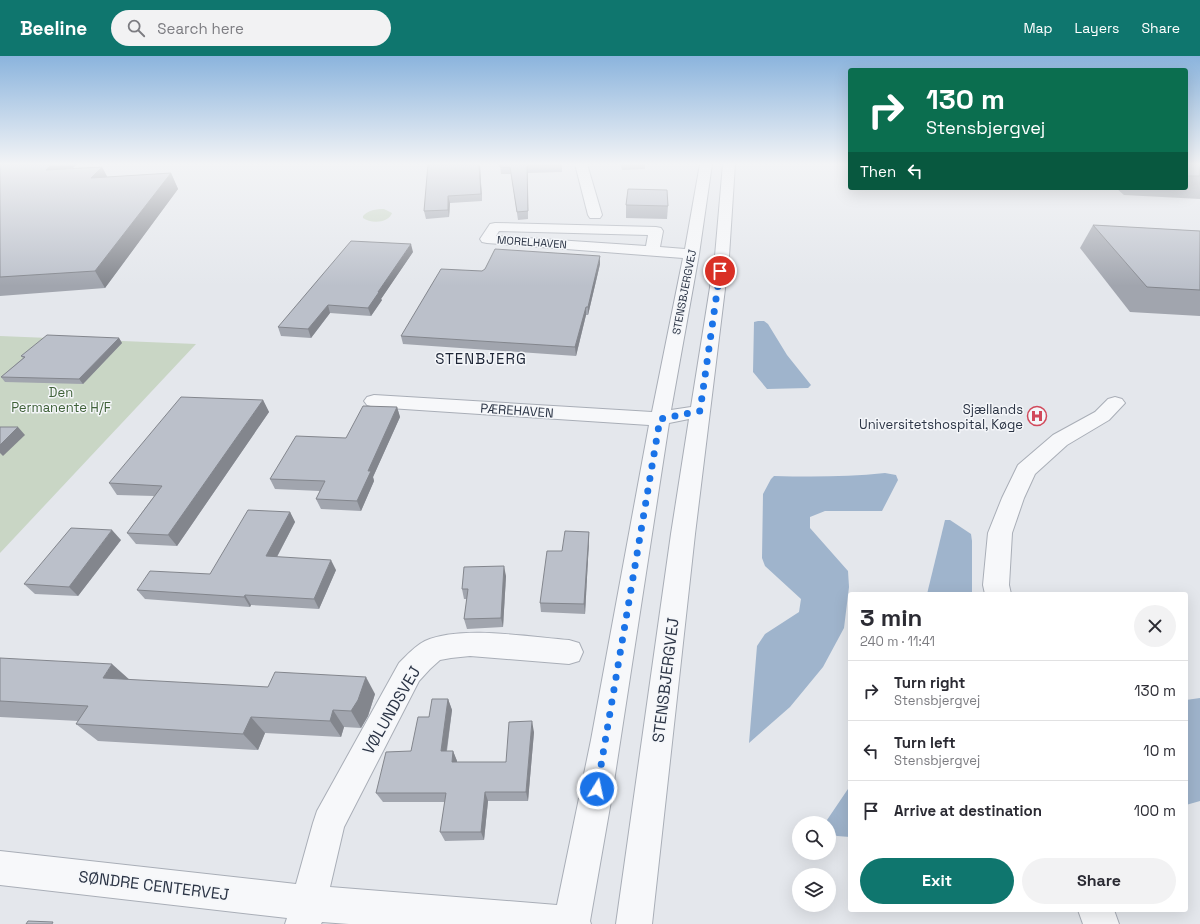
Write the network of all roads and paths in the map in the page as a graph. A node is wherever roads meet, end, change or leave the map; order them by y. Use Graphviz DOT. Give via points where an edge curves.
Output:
graph roads {
  1 [pos="592,205"];
  2 [pos="700,205"];
  3 [pos="726,205"];
  4 [pos="595,215"];
  5 [pos="652,251"];
  6 [pos="692,254"];
  7 [pos="374,401"];
  8 [pos="1115,403"];
  9 [pos="700,411"];
  10 [pos="660,419"];
  11 [pos="696,436"];
  12 [pos="998,592"];
  13 [pos="569,652"];
  14 [pos="0,868"];
  15 [pos="1097,912"];
  16 [pos="306,913"];
  17 [pos="572,924"];
  18 [pos="634,924"];
  19 [pos="1101,924"];
  1 -- 4 [label="street"];
  2 -- 6 [label="street, STENSBJERGVEJ"];
  3 -- 9 [label="street, STENSBJERGVEJ" via="722,256"];
  5 -- 5 [label="street, MORELHAVEN" via="656,231 495,228 487,239"];
  5 -- 6 [label="street, MORELHAVEN"];
  6 -- 10 [label="street, STENSBJERGVEJ"];
  7 -- 10 [label="street, PÆREHAVEN"];
  8 -- 12 [label="street" via="1102,416 1060,440 1026,470 1000,533"];
  9 -- 10 [label="street"];
  9 -- 11 [label="street, STENSBJERGVEJ"];
  10 -- 11 [label="street"];
  10 -- 17 [label="street, STENSBJERGVEJ"];
  11 -- 18 [label="street, STENSBJERGVEJ"];
  13 -- 16 [label="street, VØLUNDSVEJ" via="470,644 433,650 420,660 409,672 329,822"];
  14 -- 16 [label="street, SØNDRE CENTERVEJ" via="58,874"];
  15 -- 19 [label="street"];
  16 -- 17 [label="street, SØNDRE CENTERVEJ"];
}
